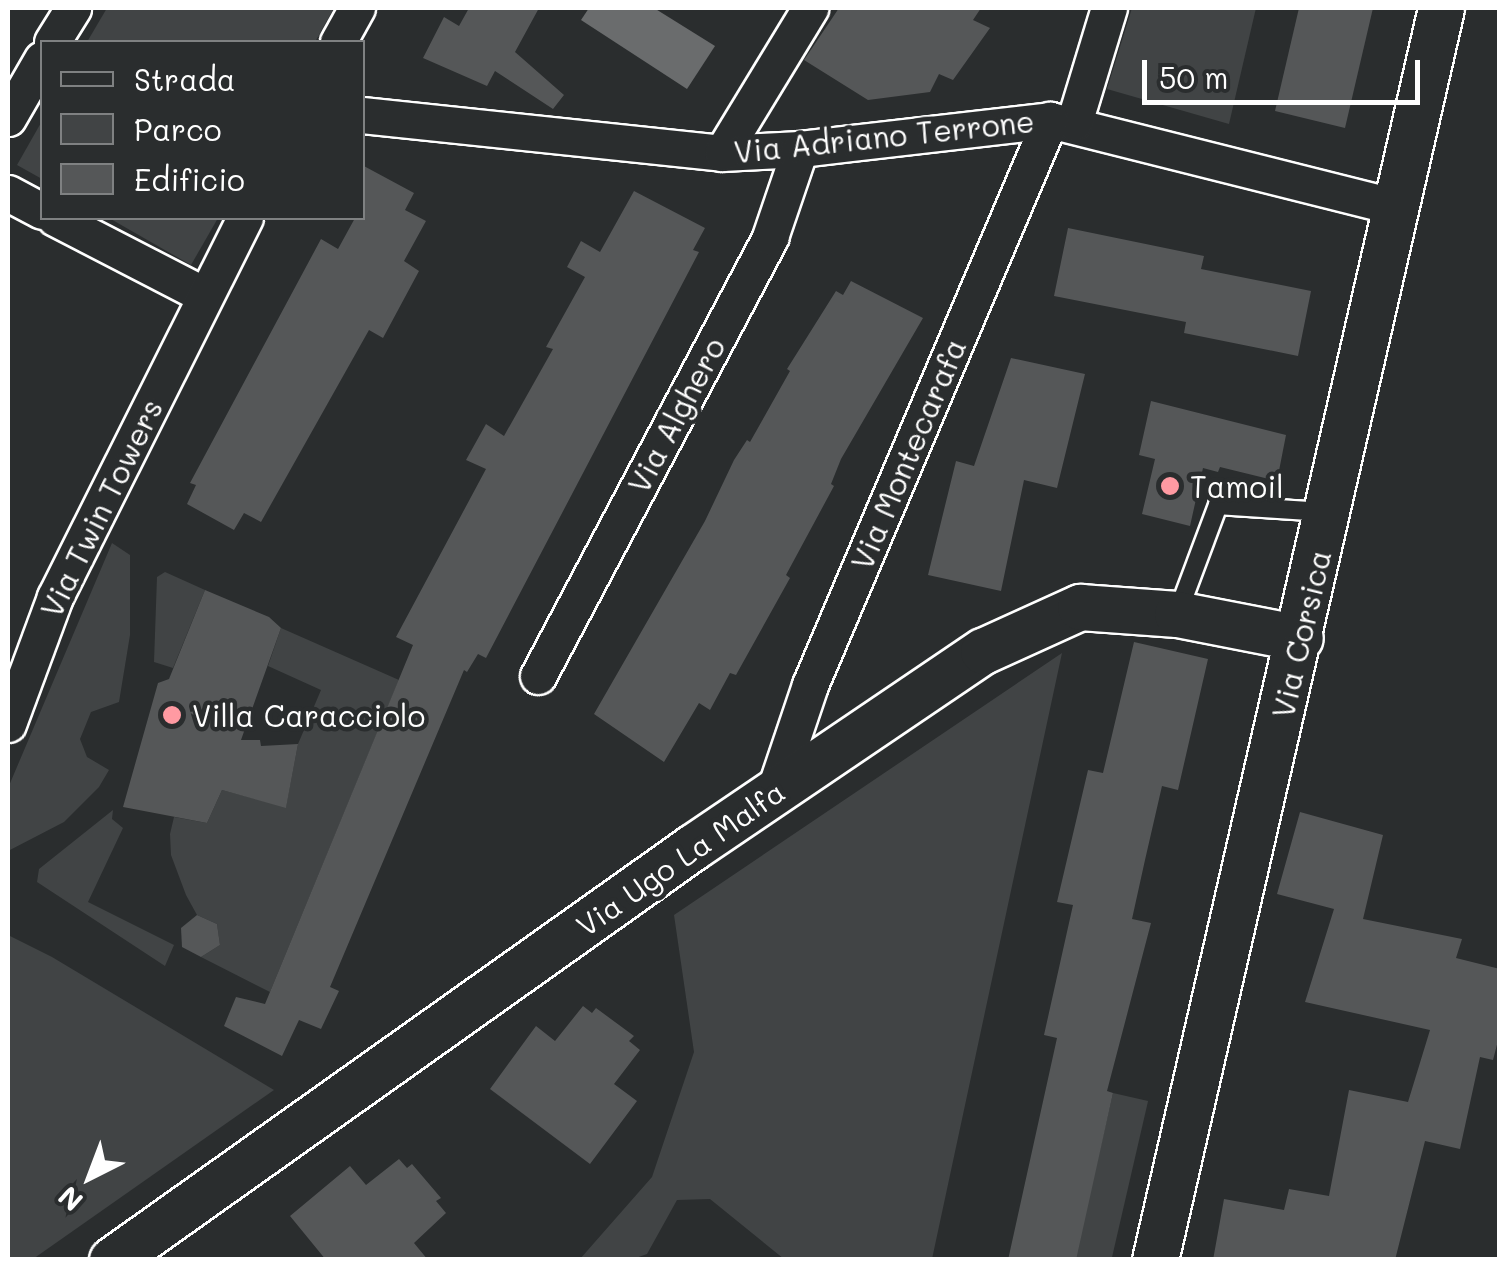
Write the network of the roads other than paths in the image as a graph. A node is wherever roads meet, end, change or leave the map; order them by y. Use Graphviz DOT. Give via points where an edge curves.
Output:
graph roads {
  1 [pos="72,8"];
  2 [pos="357,8"];
  3 [pos="810,8"];
  4 [pos="1109,8"];
  5 [pos="1441,8"];
  6 [pos="53,40"];
  7 [pos="339,40"];
  8 [pos="40,62"];
  9 [pos="365,115"];
  10 [pos="8,118"];
  11 [pos="1062,121"];
  12 [pos="800,149"];
  13 [pos="722,153"];
  14 [pos="8,193"];
  15 [pos="1397,206"];
  16 [pos="40,210"];
  17 [pos="58,220"];
  18 [pos="244,220"];
  19 [pos="204,296"];
  20 [pos="1328,512"];
  21 [pos="1178,614"];
  22 [pos="1300,638"];
  23 [pos="538,676"];
  24 [pos="8,724"];
  25 [pos="774,792"];
  26 [pos="112,1260"];
  27 [pos="1156,1260"];
  1 -- 6 [label="street"];
  2 -- 7 [label="street"];
  3 -- 13 [label="street"];
  4 -- 11 [label="street, Via Montecarafa"];
  5 -- 15 [label="street, Via Corsica"];
  8 -- 10 [label="street"];
  9 -- 13 [label="street, Via Adriano Terrone"];
  11 -- 12 [label="street, Via Adriano Terrone"];
  11 -- 15 [label="street, Via Adriano Terrone"];
  11 -- 25 [label="street, Via Montecarafa" via="810,686"];
  12 -- 13 [label="street, Via Adriano Terrone"];
  12 -- 23 [label="street, Via Alghero" via="770,238"];
  14 -- 16 [label="street"];
  15 -- 20 [label="street, Via Corsica"];
  17 -- 19 [label="street"];
  18 -- 19 [label="street, Via Twin Towers"];
  19 -- 24 [label="street, Via Twin Towers" via="55,597"];
  20 -- 21 [label="lane" via="1218,505"];
  20 -- 22 [label="street, Via Corsica"];
  21 -- 22 [label="street, Via Ugo La Malfa"];
  21 -- 25 [label="street, Via Ugo La Malfa" via="1080,608 983,651"];
  22 -- 27 [label="street, Via Corsica"];
  25 -- 26 [label="street, Via Ugo La Malfa"];
}
